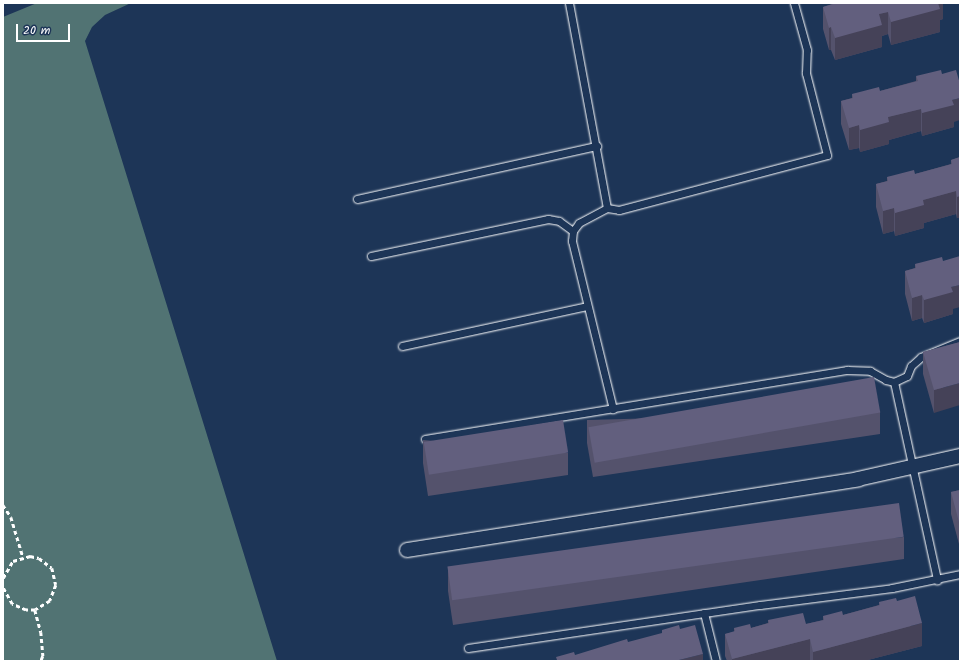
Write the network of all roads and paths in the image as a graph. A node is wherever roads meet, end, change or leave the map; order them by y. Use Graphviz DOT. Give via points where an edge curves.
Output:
graph roads {
  1 [pos="568,3"];
  2 [pos="794,3"];
  3 [pos="597,146"];
  4 [pos="357,199"];
  5 [pos="607,208"];
  6 [pos="573,231"];
  7 [pos="371,256"];
  8 [pos="587,306"];
  9 [pos="960,341"];
  10 [pos="402,346"];
  11 [pos="894,382"];
  12 [pos="613,409"];
  13 [pos="425,439"];
  14 [pos="960,456"];
  15 [pos="911,468"];
  16 [pos="3,506"];
  17 [pos="407,550"];
  18 [pos="23,557"];
  19 [pos="960,574"];
  20 [pos="3,578"];
  21 [pos="937,580"];
  22 [pos="3,588"];
  23 [pos="35,610"];
  24 [pos="704,613"];
  25 [pos="468,648"];
  26 [pos="41,661"];
  27 [pos="716,661"];
  1 -- 3 [label="lane"];
  2 -- 5 [label="lane" via="807,50 806,73 826,155 619,210"];
  3 -- 4 [label="lane"];
  3 -- 5 [label="lane"];
  5 -- 6 [label="lane" via="579,223"];
  6 -- 7 [label="lane" via="559,221 548,218"];
  6 -- 8 [label="lane" via="572,241"];
  8 -- 10 [label="lane"];
  8 -- 12 [label="lane"];
  9 -- 11 [label="lane" via="921,356 911,366 907,376"];
  11 -- 12 [label="lane" via="870,371 847,370"];
  11 -- 15 [label="lane"];
  12 -- 13 [label="lane"];
  14 -- 15 [label="street"];
  15 -- 17 [label="street"];
  15 -- 21 [label="lane"];
  16 -- 18 [label="path" via="11,517"];
  18 -- 20 [label="path" via="7,568"];
  18 -- 23 [label="path" via="39,558 46,562 56,576 52,597 43,607"];
  19 -- 21 [label="lane"];
  21 -- 24 [label="lane"];
  22 -- 23 [label="path" via="12,604 26,610"];
  23 -- 26 [label="path" via="41,632"];
  24 -- 25 [label="lane"];
  24 -- 27 [label="lane"];
}
